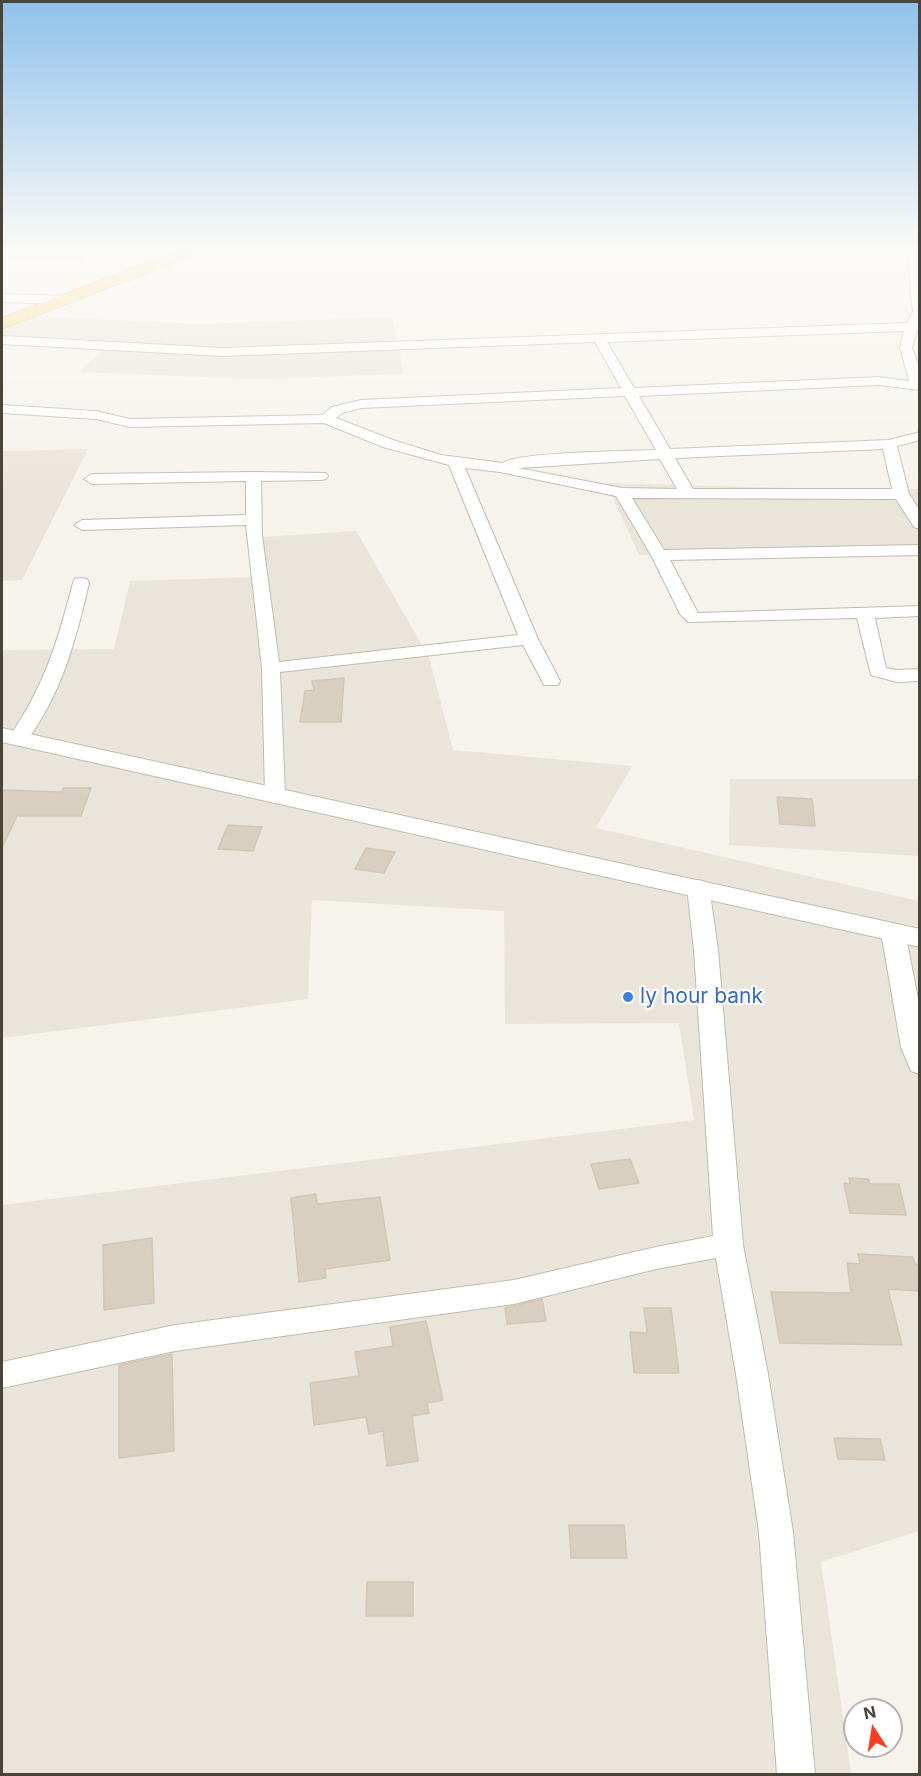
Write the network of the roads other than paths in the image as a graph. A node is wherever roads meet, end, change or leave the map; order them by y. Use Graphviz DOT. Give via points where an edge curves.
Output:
graph roads {
  1 [pos="829,330"];
  2 [pos="910,330"];
  3 [pos="599,338"];
  4 [pos="2,340"];
  5 [pos="918,385"];
  6 [pos="628,391"];
  7 [pos="2,409"];
  8 [pos="326,419"];
  9 [pos="920,436"];
  10 [pos="889,444"];
  11 [pos="664,454"];
  12 [pos="455,462"];
  13 [pos="502,466"];
  14 [pos="253,476"];
  15 [pos="321,476"];
  16 [pos="92,479"];
  17 [pos="622,493"];
  18 [pos="688,494"];
  19 [pos="901,494"];
  20 [pos="253,520"];
  21 [pos="82,525"];
  22 [pos="920,525"];
  23 [pos="920,550"];
  24 [pos="659,555"];
  25 [pos="81,583"];
  26 [pos="920,611"];
  27 [pos="866,613"];
  28 [pos="529,639"];
  29 [pos="271,668"];
  30 [pos="920,675"];
  31 [pos="551,681"];
  32 [pos="20,730"];
  33 [pos="275,794"];
  34 [pos="698,887"];
  35 [pos="893,932"];
  36 [pos="920,938"];
  37 [pos="920,1065"];
  38 [pos="728,1245"];
  39 [pos="2,1375"];
  40 [pos="796,1774"];
  1 -- 3 [label="street"];
  2 -- 5 [label="street" via="906,346"];
  3 -- 4 [label="street" via="223,352"];
  3 -- 6 [label="street"];
  5 -- 6 [label="street" via="879,381"];
  6 -- 8 [label="street" via="361,404 337,410"];
  6 -- 11 [label="street"];
  7 -- 8 [label="street" via="96,415 130,423"];
  8 -- 12 [label="street" via="362,435"];
  9 -- 10 [label="street"];
  10 -- 11 [label="street"];
  10 -- 19 [label="street"];
  11 -- 13 [label="street"];
  11 -- 18 [label="street"];
  12 -- 13 [label="street"];
  12 -- 28 [label="street"];
  13 -- 17 [label="street"];
  14 -- 15 [label="street"];
  14 -- 16 [label="street"];
  14 -- 20 [label="street"];
  17 -- 18 [label="street"];
  17 -- 24 [label="street"];
  18 -- 19 [label="street"];
  19 -- 22 [label="street"];
  20 -- 21 [label="street"];
  20 -- 29 [label="street"];
  23 -- 24 [label="street"];
  24 -- 27 [label="street" via="694,618"];
  25 -- 32 [label="street" via="46,699"];
  26 -- 27 [label="street"];
  27 -- 30 [label="street" via="878,671 897,676"];
  28 -- 29 [label="street"];
  28 -- 31 [label="street"];
  29 -- 33 [label="street"];
  32 -- 33 [label="street"];
  33 -- 34 [label="street"];
  34 -- 35 [label="street"];
  34 -- 38 [label="street"];
  35 -- 36 [label="street"];
  35 -- 37 [label="street"];
  38 -- 39 [label="street" via="514,1292 175,1338"];
  38 -- 40 [label="street" via="776,1532"];
}
